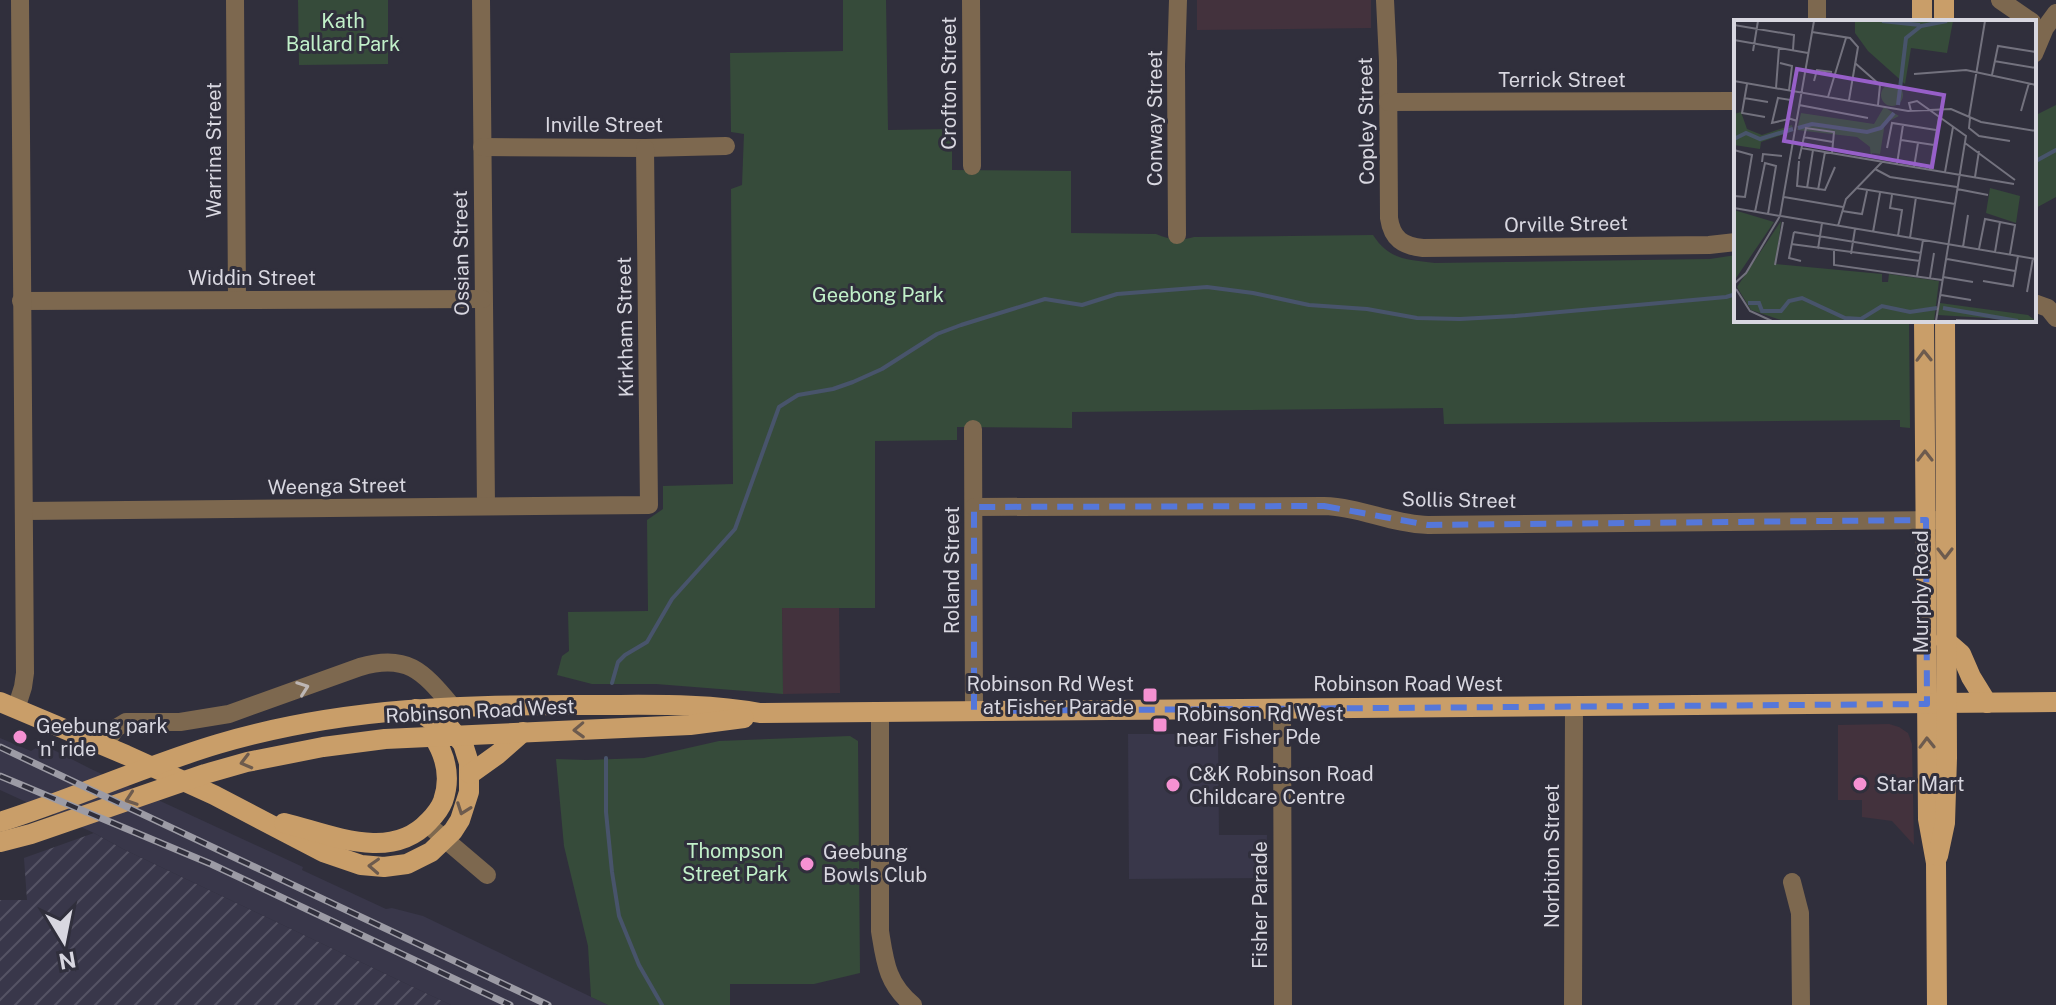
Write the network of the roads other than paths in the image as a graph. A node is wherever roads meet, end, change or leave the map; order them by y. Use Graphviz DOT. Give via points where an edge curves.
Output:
graph roads {
  1 [pos="20,0"];
  2 [pos="235,0"];
  3 [pos="481,0"];
  4 [pos="971,0"];
  5 [pos="1178,0"];
  6 [pos="1385,0"];
  7 [pos="2000,0"];
  8 [pos="2042,21"];
  9 [pos="2036,46"];
  10 [pos="1734,101"];
  11 [pos="1388,102"];
  12 [pos="726,146"];
  13 [pos="482,147"];
  14 [pos="645,148"];
  15 [pos="972,166"];
  16 [pos="1177,235"];
  17 [pos="1397,239"];
  18 [pos="1734,242"];
  19 [pos="483,299"];
  20 [pos="237,300"];
  21 [pos="21,301"];
  22 [pos="2036,304"];
  23 [pos="2055,312"];
  24 [pos="1924,322"];
  25 [pos="1945,322"];
  26 [pos="973,429"];
  27 [pos="649,505"];
  28 [pos="486,506"];
  29 [pos="974,507"];
  30 [pos="25,511"];
  31 [pos="1935,520"];
  32 [pos="1945,640"];
  33 [pos="2056,702"];
  34 [pos="1987,703"];
  35 [pos="1937,704"];
  36 [pos="8,705"];
  37 [pos="452,706"];
  38 [pos="1574,707"];
  39 [pos="416,709"];
  40 [pos="1282,709"];
  41 [pos="974,711"];
  42 [pos="880,712"];
  43 [pos="760,713"];
  44 [pos="523,732"];
  45 [pos="457,735"];
  46 [pos="433,736"];
  47 [pos="104,745"];
  48 [pos="470,774"];
  49 [pos="256,816"];
  50 [pos="1,821"];
  51 [pos="427,824"];
  52 [pos="445,840"];
  53 [pos="0,842"];
  54 [pos="487,875"];
  55 [pos="1792,882"];
  56 [pos="913,1005"];
  57 [pos="1283,1005"];
  58 [pos="1573,1005"];
  59 [pos="1801,1005"];
  60 [pos="1937,1005"];
  1 -- 21 [label="street"];
  2 -- 20 [label="street, Warrina Street"];
  3 -- 13 [label="street, Ossian Street"];
  4 -- 15 [label="street, Crofton Street"];
  5 -- 16 [label="street, Conway Street"];
  6 -- 11 [label="street, Copley Street"];
  7 -- 8 [label="street"];
  8 -- 9 [label="street"];
  10 -- 11 [label="street, Terrick Street"];
  11 -- 17 [label="street, Copley Street" via="1389,218"];
  12 -- 14 [label="street, Inville Street"];
  13 -- 14 [label="street, Inville Street"];
  13 -- 19 [label="street, Ossian Street"];
  14 -- 27 [label="street, Kirkham Street"];
  17 -- 18 [label="street, Orville Street" via="1423,248"];
  19 -- 20 [label="street, Widdin Street"];
  19 -- 28 [label="street, Ossian Street"];
  20 -- 21 [label="street, Widdin Street"];
  21 -- 30 [label="street"];
  22 -- 23 [label="street"];
  31 -- 24 [label="main road, Murphy Road, one-way"];
  25 -- 31 [label="main road, Murphy Road"];
  26 -- 29 [label="street, Roland Street"];
  27 -- 28 [label="street, Weenga Street"];
  28 -- 30 [label="street, Weenga Street"];
  29 -- 31 [label="street, Sollis Street" via="1324,506 1428,525"];
  29 -- 41 [label="street, Roland Street"];
  30 -- 36 [label="street" via="25,673 23,687"];
  31 -- 32 [label="main road, Murphy Road, one-way"];
  31 -- 35 [label="main road, Murphy Road"];
  32 -- 34 [label="main road" via="1961,654"];
  32 -- 35 [label="main road, Murphy Road"];
  33 -- 34 [label="main road, Robinson Road West"];
  34 -- 35 [label="main road, Robinson Road West"];
  35 -- 38 [label="main road, Robinson Road West"];
  35 -- 60 [label="main road, Murphy Road" via="1945,823 1936,863"];
  36 -- 47 [label="main road"];
  37 -- 39 [label="main road, Robinson Road West"];
  37 -- 43 [label="main road, Robinson Road West" via="643,705"];
  47 -- 37 [label="street, Robinson Road West, one-way" via="126,722 180,722 241,711 382,661 418,670"];
  38 -- 40 [label="main road, Robinson Road West"];
  38 -- 58 [label="street, Norbiton Street"];
  39 -- 45 [label="main road"];
  39 -- 50 [label="main road, Robinson Road West" via="305,723 231,741"];
  40 -- 41 [label="main road, Robinson Road West"];
  40 -- 57 [label="street, Fisher Parade"];
  41 -- 42 [label="main road, Robinson Road West"];
  42 -- 43 [label="main road, Robinson Road West"];
  42 -- 56 [label="street" via="880,931 885,967"];
  43 -- 44 [label="main road, Robinson Road West, one-way" via="690,725"];
  44 -- 45 [label="main road, Robinson Road West"];
  44 -- 48 [label="main road"];
  45 -- 46 [label="main road, Robinson Road West"];
  45 -- 48 [label="main road"];
  46 -- 51 [label="main road" via="444,755 447,781 439,809"];
  46 -- 53 [label="main road, Robinson Road West, one-way" via="323,747 247,762"];
  47 -- 49 [label="main road"];
  48 -- 52 [label="main road, one-way" via="464,811"];
  49 -- 51 [label="main road" via="378,843 409,837"];
  52 -- 49 [label="main road, one-way" via="407,864 372,867 323,852"];
  51 -- 52 [label="street"];
  52 -- 54 [label="street"];
  55 -- 59 [label="street" via="1800,913"];
}
